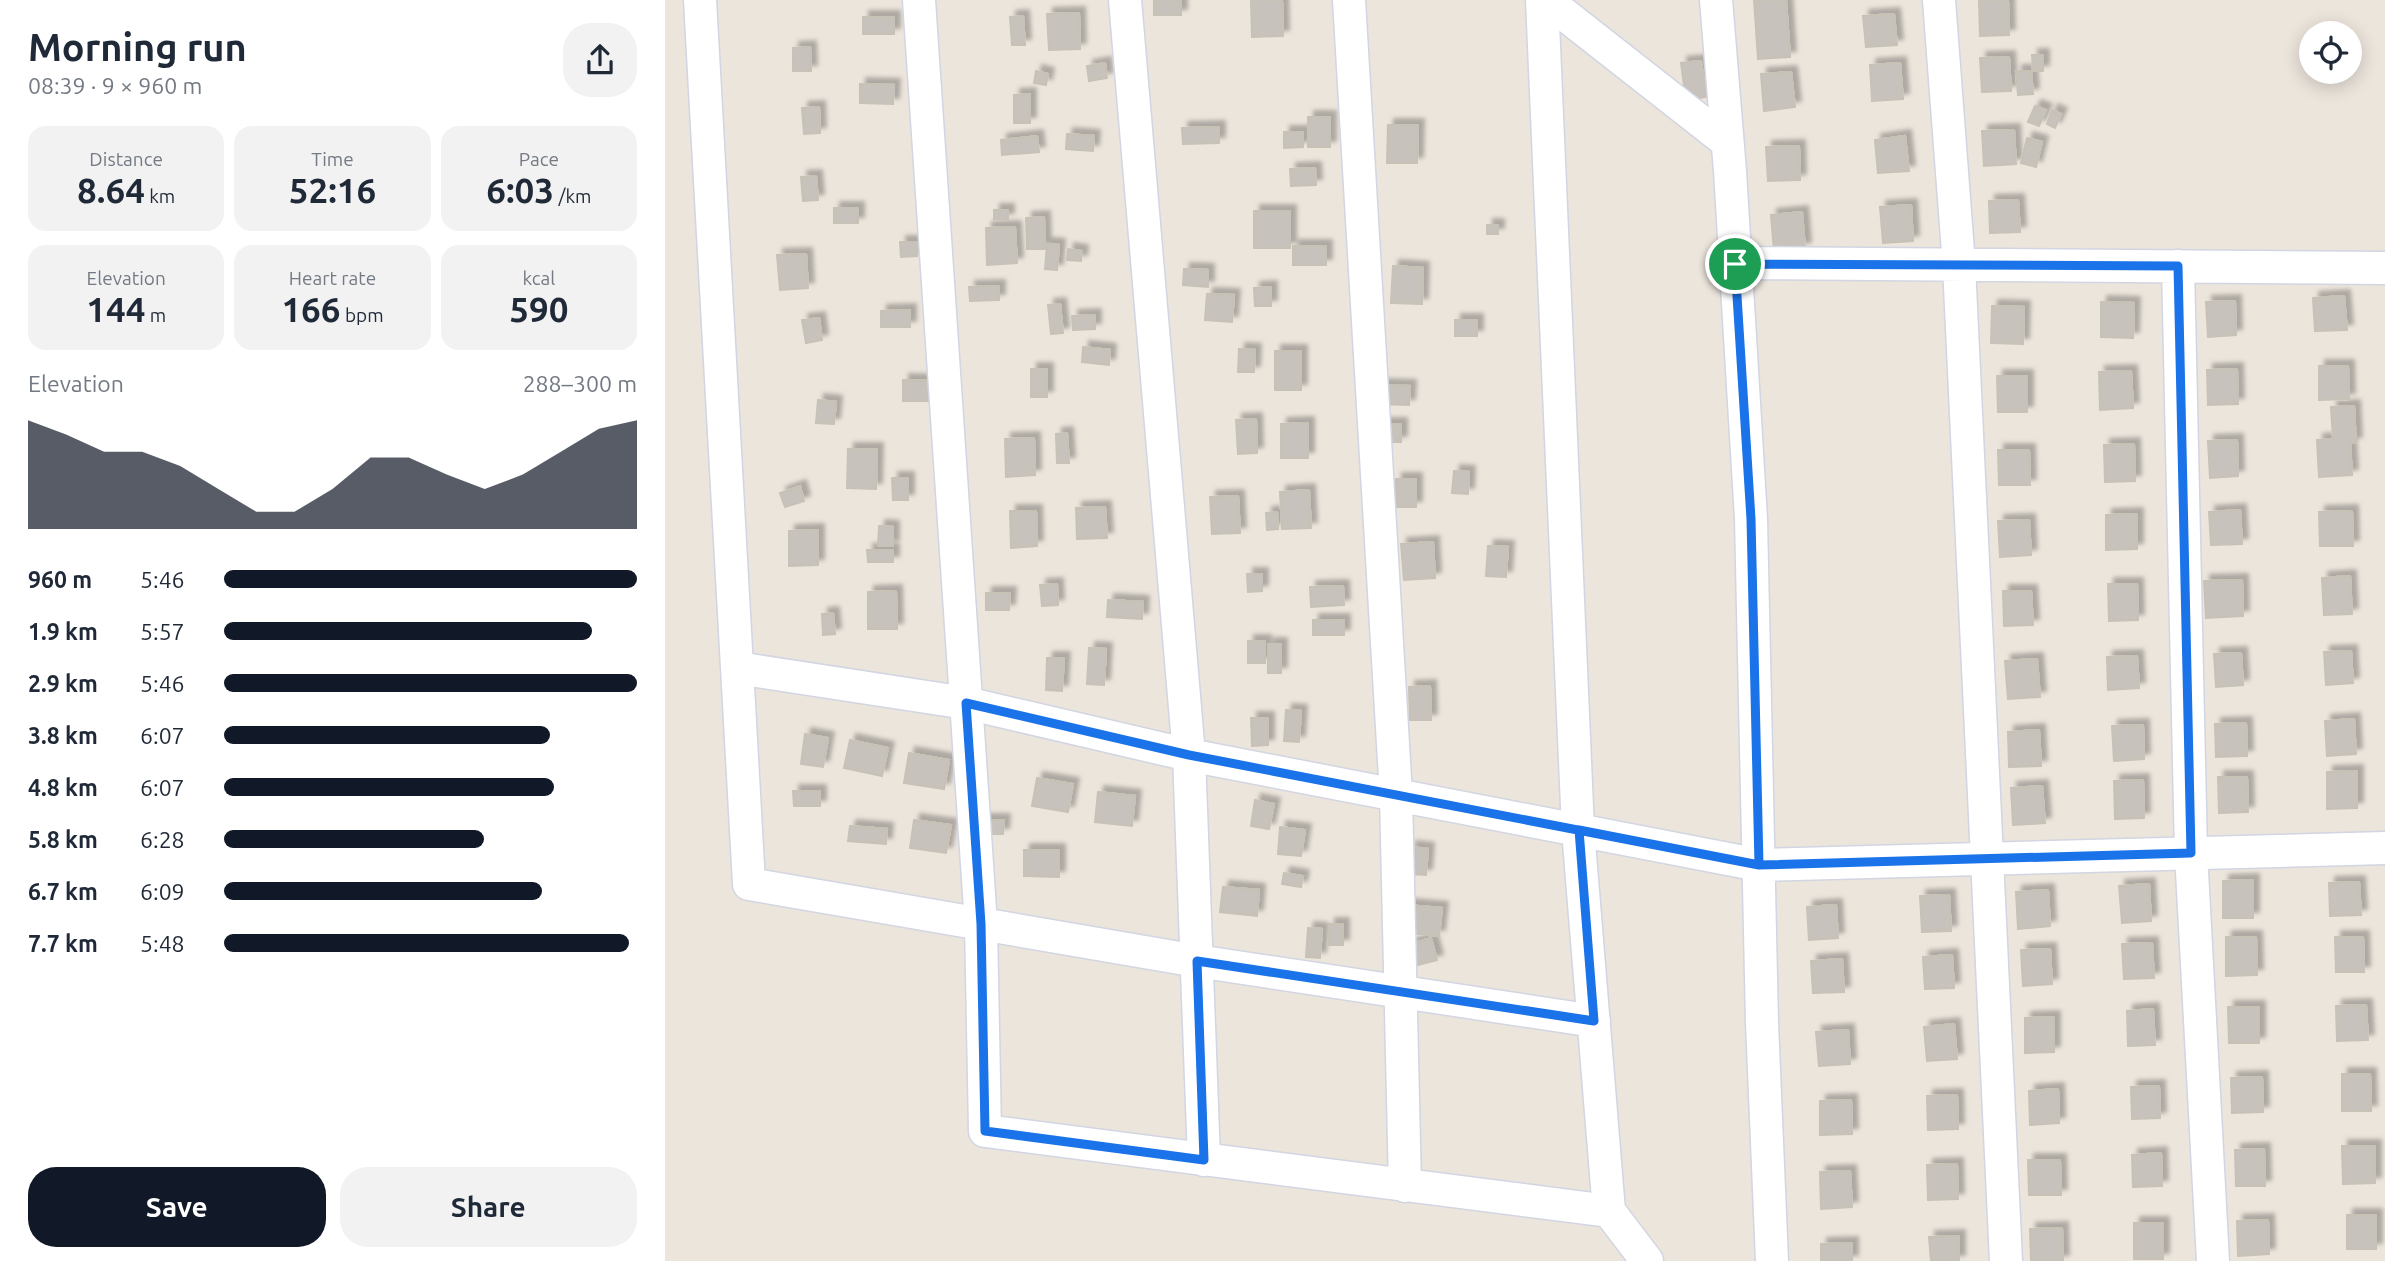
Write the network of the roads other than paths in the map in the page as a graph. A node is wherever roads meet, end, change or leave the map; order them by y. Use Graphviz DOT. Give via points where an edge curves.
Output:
graph roads {
  1 [pos="700,0"];
  2 [pos="919,0"];
  3 [pos="1125,0"];
  4 [pos="1349,0"];
  5 [pos="1544,0"];
  6 [pos="1716,0"];
  7 [pos="1939,0"];
  8 [pos="1727,142"];
  9 [pos="1735,264"];
  10 [pos="1959,264"];
  11 [pos="2178,266"];
  12 [pos="2385,268"];
  13 [pos="737,668"];
  14 [pos="966,703"];
  15 [pos="1189,755"];
  16 [pos="1396,795"];
  17 [pos="1579,830"];
  18 [pos="2385,848"];
  19 [pos="2191,853"];
  20 [pos="1989,859"];
  21 [pos="1759,865"];
  22 [pos="981,924"];
  23 [pos="1197,961"];
  24 [pos="1400,991"];
  25 [pos="1594,1021"];
  26 [pos="1204,1160"];
  27 [pos="1405,1186"];
  28 [pos="1609,1211"];
  29 [pos="1647,1261"];
  30 [pos="1772,1261"];
  31 [pos="2006,1261"];
  32 [pos="2213,1261"];
  1 -- 13 [label="street"];
  2 -- 14 [label="street"];
  3 -- 15 [label="street"];
  4 -- 16 [label="street"];
  5 -- 8 [label="street"];
  5 -- 17 [label="street"];
  6 -- 8 [label="street"];
  7 -- 10 [label="street"];
  8 -- 9 [label="street"];
  9 -- 10 [label="street"];
  9 -- 21 [label="street" via="1751,519"];
  10 -- 11 [label="street"];
  10 -- 20 [label="street"];
  11 -- 12 [label="street"];
  11 -- 19 [label="street"];
  13 -- 14 [label="street"];
  13 -- 22 [label="street" via="749,884"];
  14 -- 15 [label="street"];
  14 -- 22 [label="street"];
  15 -- 16 [label="street"];
  15 -- 23 [label="street"];
  16 -- 17 [label="street"];
  16 -- 24 [label="street"];
  17 -- 21 [label="street"];
  17 -- 25 [label="street"];
  18 -- 19 [label="street"];
  19 -- 20 [label="street"];
  19 -- 32 [label="street"];
  20 -- 21 [label="street"];
  20 -- 31 [label="street"];
  21 -- 30 [label="street"];
  22 -- 23 [label="street"];
  22 -- 26 [label="street" via="985,1131"];
  23 -- 24 [label="street"];
  23 -- 26 [label="street"];
  24 -- 25 [label="street"];
  24 -- 27 [label="street"];
  25 -- 28 [label="street"];
  26 -- 27 [label="street"];
  27 -- 28 [label="street"];
  28 -- 29 [label="street"];
}
